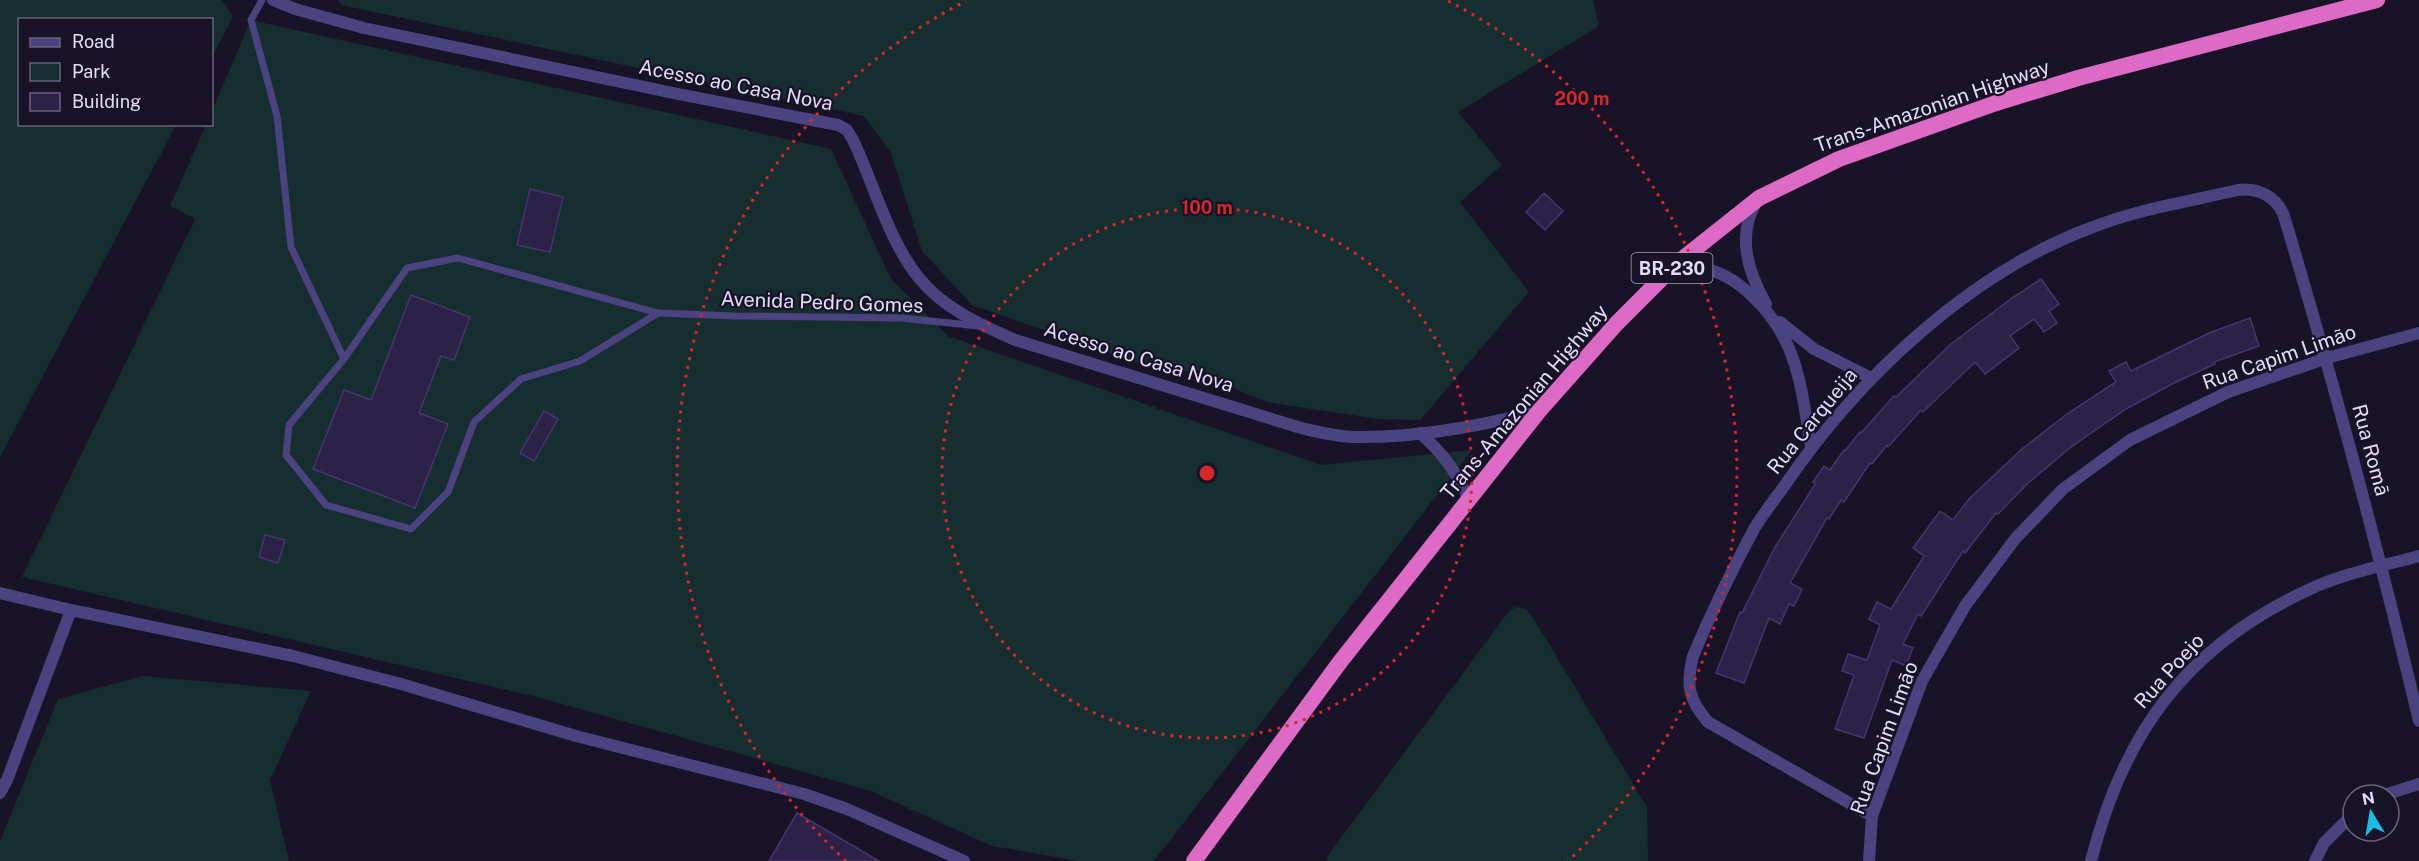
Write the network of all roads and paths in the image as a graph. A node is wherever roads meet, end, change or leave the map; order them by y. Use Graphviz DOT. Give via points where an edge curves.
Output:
graph roads {
  1 [pos="262,0"];
  2 [pos="273,0"];
  3 [pos="2377,0"];
  4 [pos="2268,196"];
  5 [pos="1759,198"];
  6 [pos="1676,264"];
  7 [pos="658,313"];
  8 [pos="1772,315"];
  9 [pos="985,327"];
  10 [pos="2419,333"];
  11 [pos="2327,358"];
  12 [pos="344,359"];
  13 [pos="1871,378"];
  14 [pos="1539,411"];
  15 [pos="1420,433"];
  16 [pos="1811,447"];
  17 [pos="1469,499"];
  18 [pos="2419,556"];
  19 [pos="2382,566"];
  20 [pos="0,593"];
  21 [pos="71,610"];
  22 [pos="2419,721"];
  23 [pos="2419,784"];
  24 [pos="2401,790"];
  25 [pos="0,793"];
  26 [pos="1872,816"];
  27 [pos="2341,826"];
  28 [pos="964,861"];
  29 [pos="1194,861"];
  30 [pos="1869,861"];
  31 [pos="2091,861"];
  32 [pos="2315,861"];
  1 -- 12 [label="lane" via="251,20 277,116 291,247"];
  2 -- 9 [label="street, Acesso ao Casa Nova" via="364,28 838,125 853,140 905,258 919,279 942,300"];
  3 -- 5 [label="highway, Trans-Amazonian Highway / BR-230" via="1996,103 1839,159"];
  4 -- 11 [label="street, Rua Romã" via="2282,211"];
  4 -- 13 [label="street, Rua Carqueija" via="2252,189 2238,190 2134,214 2052,244 1971,291"];
  5 -- 6 [label="highway, Trans-Amazonian Highway / BR-230"];
  5 -- 8 [label="street" via="1752,210 1745,243 1750,271"];
  6 -- 8 [label="street" via="1700,265 1721,273 1736,281"];
  6 -- 14 [label="highway, Trans-Amazonian Highway / BR-230"];
  7 -- 9 [label="lane, Avenida Pedro Gomes" via="901,318"];
  7 -- 12 [label="lane, Avenida Pedro Gomes" via="458,258 407,268"];
  7 -- 12 [label="lane, Avenida Pedro Gomes" via="580,361 521,379 474,422 448,492 411,529 326,505 286,454 289,425"];
  8 -- 13 [label="street" via="1814,349"];
  8 -- 16 [label="street" via="1787,342 1797,373"];
  9 -- 15 [label="street, Acesso ao Casa Nova" via="1300,428 1354,437"];
  10 -- 11 [label="street, Rua Capim Limão"];
  11 -- 19 [label="street, Rua Romã"];
  11 -- 26 [label="street, Rua Capim Limão" via="2228,392 2130,440 2063,489 2015,539 1965,606 1922,681"];
  13 -- 16 [label="street, Rua Carqueija"];
  14 -- 15 [label="street, Acesso ao Casa Nova"];
  14 -- 17 [label="highway, Trans-Amazonian Highway / BR-230"];
  15 -- 17 [label="street" via="1441,452"];
  16 -- 26 [label="street, Rua Carqueija" via="1755,528 1693,656 1689,689 1696,708 1708,722"];
  17 -- 29 [label="highway, Trans-Amazonian Highway / BR-230" via="1340,662"];
  18 -- 19 [label="street, Rua Poejo"];
  19 -- 22 [label="street, Rua Romã"];
  19 -- 31 [label="street, Rua Poejo" via="2307,590 2241,627 2201,659 2143,730 2119,774"];
  20 -- 21 [label="street"];
  21 -- 25 [label="street"];
  21 -- 28 [label="street" via="293,656 576,736 804,794 847,808"];
  23 -- 24 [label="street"];
  26 -- 30 [label="street, Rua Capim Limão"];
  27 -- 32 [label="street" via="2324,843"];
}
